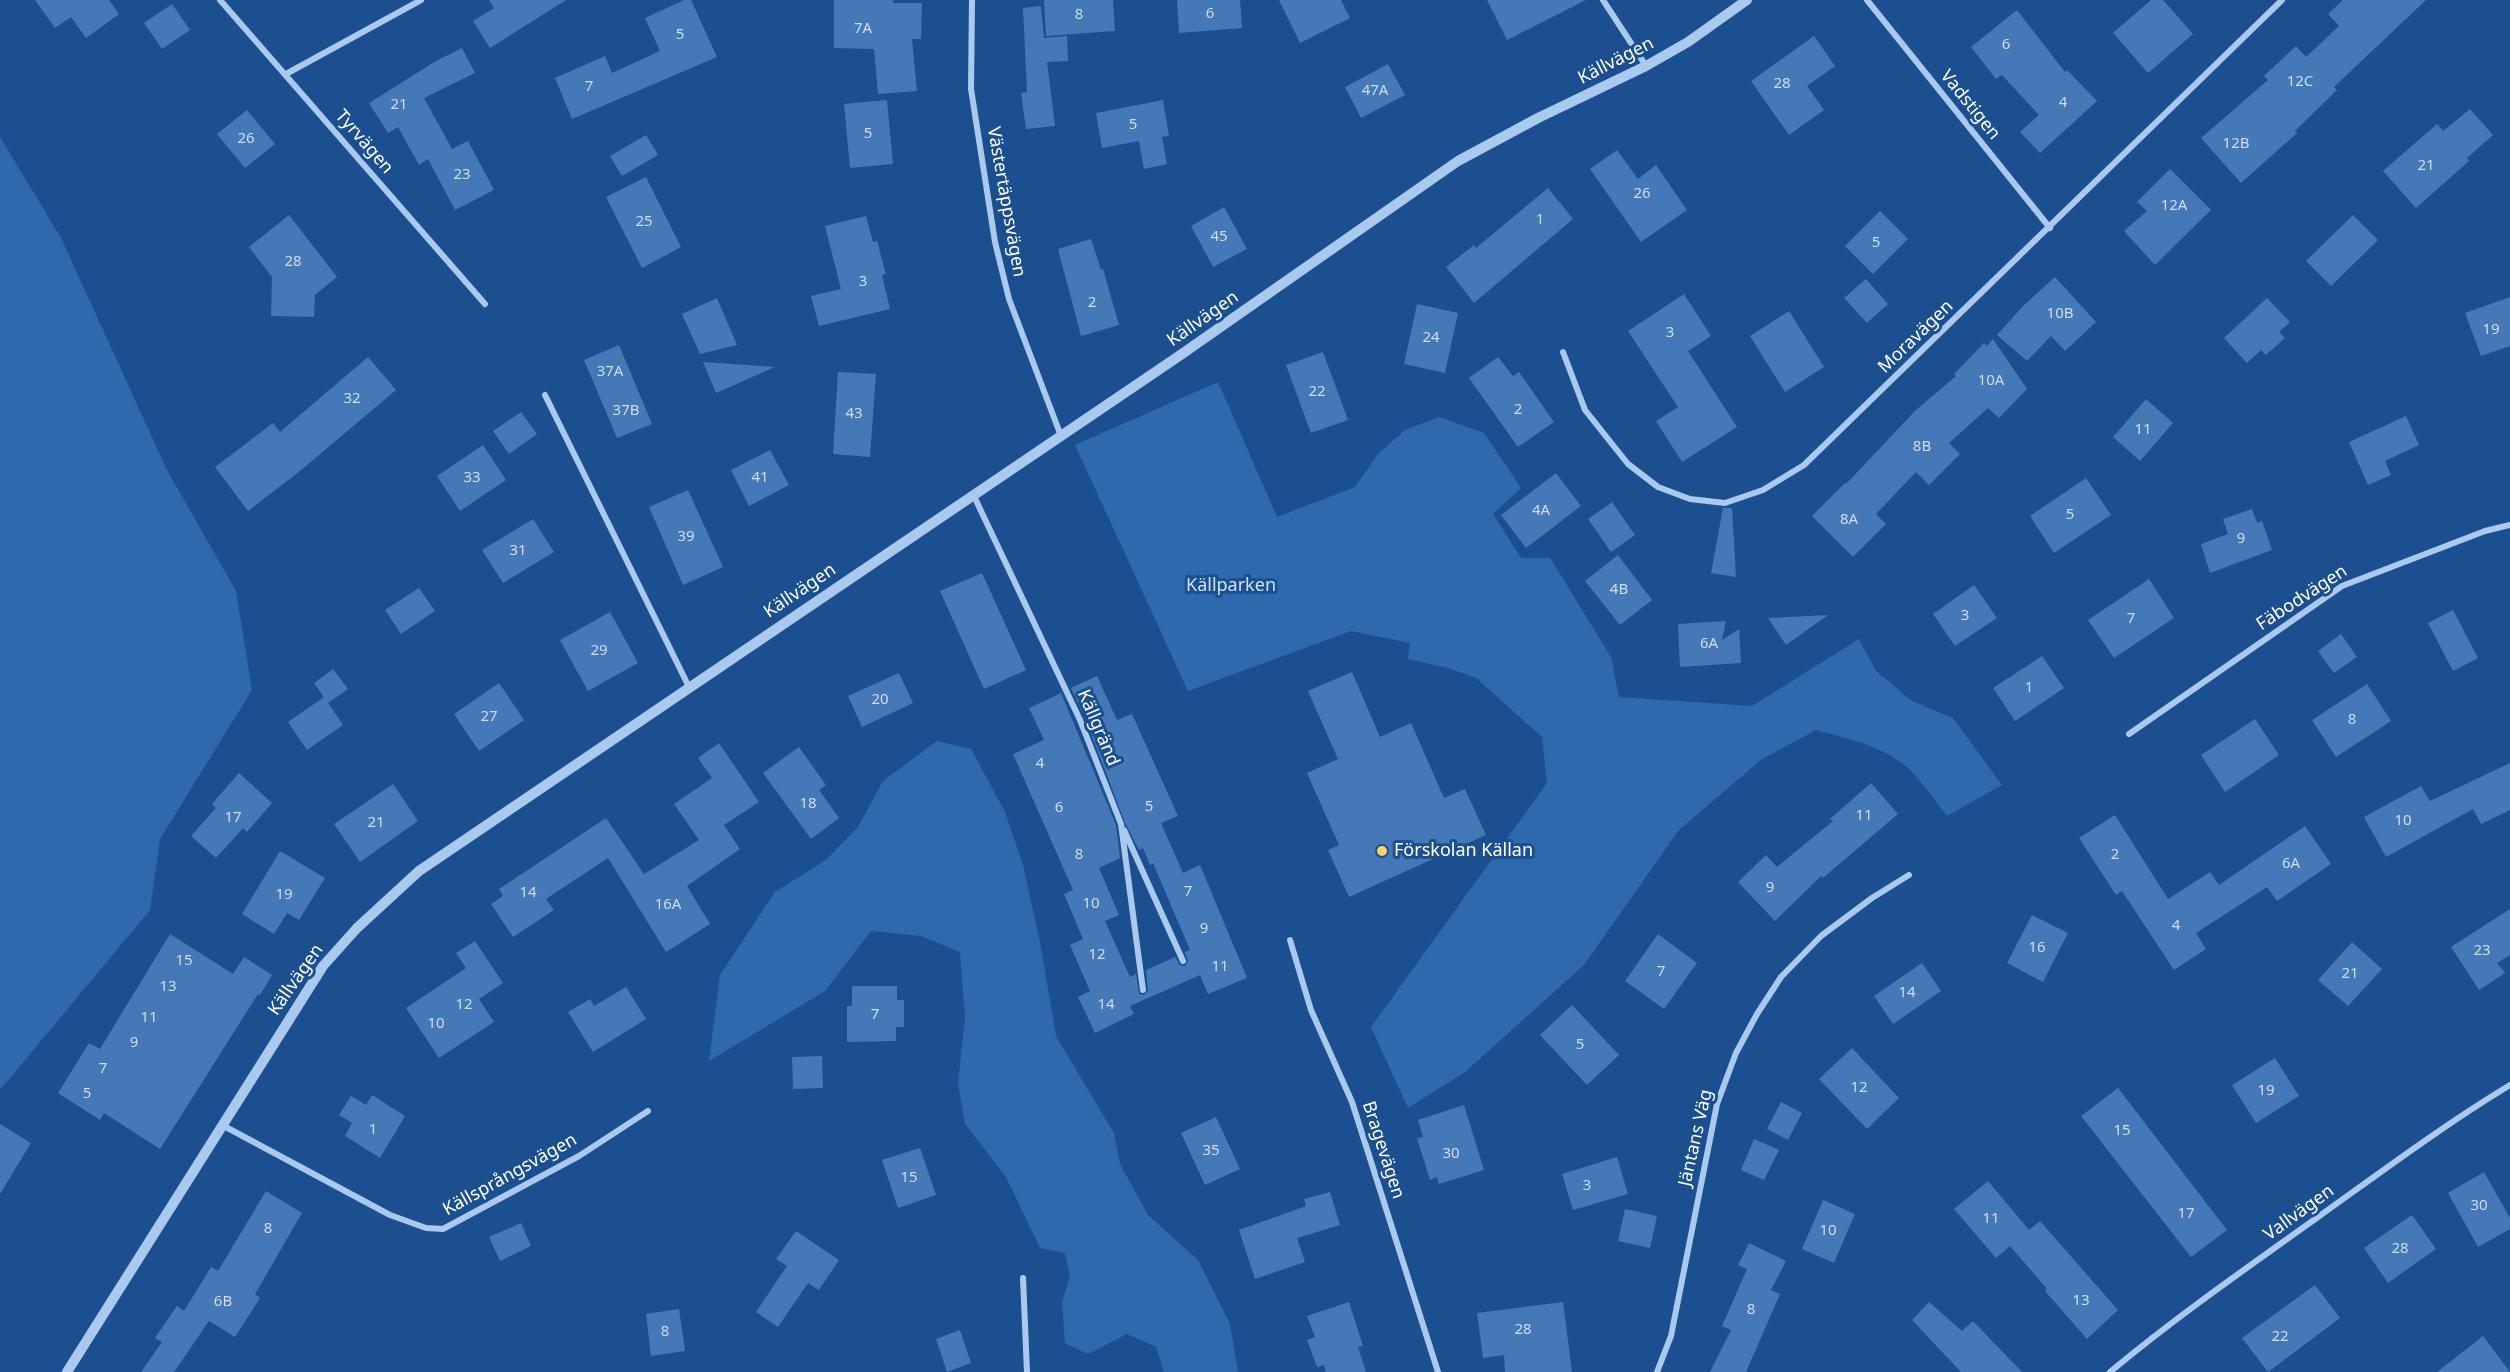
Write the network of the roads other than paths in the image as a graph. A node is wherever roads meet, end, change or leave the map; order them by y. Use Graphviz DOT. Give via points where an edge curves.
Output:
graph roads {
  1 [pos="220,0"];
  2 [pos="421,0"];
  3 [pos="972,0"];
  4 [pos="1603,0"];
  5 [pos="1747,0"];
  6 [pos="1867,0"];
  7 [pos="2282,0"];
  8 [pos="1646,66"];
  9 [pos="286,74"];
  10 [pos="2050,228"];
  11 [pos="485,304"];
  12 [pos="1563,352"];
  13 [pos="545,395"];
  14 [pos="1061,436"];
  15 [pos="973,494"];
  16 [pos="2510,525"];
  17 [pos="689,687"];
  18 [pos="2130,734"];
  19 [pos="1121,824"];
  20 [pos="1909,875"];
  21 [pos="1290,940"];
  22 [pos="1183,961"];
  23 [pos="1143,990"];
  24 [pos="2510,1085"];
  25 [pos="648,1111"];
  26 [pos="222,1125"];
  27 [pos="1023,1278"];
  28 [pos="67,1372"];
  29 [pos="1028,1372"];
  30 [pos="1438,1372"];
  31 [pos="1657,1372"];
  32 [pos="2110,1372"];
  1 -- 9 [label="street, Tyrvägen"];
  2 -- 9 [label="street"];
  3 -- 14 [label="street, Västertäppsvägen" via="971,89 994,242 1009,299"];
  4 -- 8 [label="street"];
  5 -- 8 [label="street, Källvägen"];
  6 -- 10 [label="street, Vadstigen"];
  7 -- 10 [label="street, Moravägen"];
  8 -- 14 [label="street, Källvägen" via="1458,161"];
  9 -- 11 [label="street, Tyrvägen"];
  10 -- 12 [label="street, Moravägen" via="1804,465 1764,490 1725,503 1690,499 1658,487 1628,464 1585,410"];
  13 -- 17 [label="street"];
  14 -- 15 [label="street, Källvägen"];
  15 -- 17 [label="street, Källvägen"];
  15 -- 19 [label="street, Källgränd" via="1080,720"];
  16 -- 18 [label="street, Fäbodvägen" via="2342,586"];
  17 -- 26 [label="street, Källvägen" via="419,871 357,928 322,966"];
  19 -- 22 [label="street"];
  19 -- 23 [label="street, Källgränd"];
  20 -- 31 [label="street, Jäntans Väg" via="1838,924 1781,977 1736,1053 1717,1104 1671,1336"];
  21 -- 30 [label="street, Bragevägen" via="1311,1010 1352,1102"];
  24 -- 32 [label="street, Vallvägen" via="2287,1240"];
  25 -- 26 [label="street, Källsprångsvägen" via="579,1156 443,1229 426,1228 390,1215"];
  26 -- 28 [label="street, Källvägen"];
  27 -- 29 [label="street"];
}
